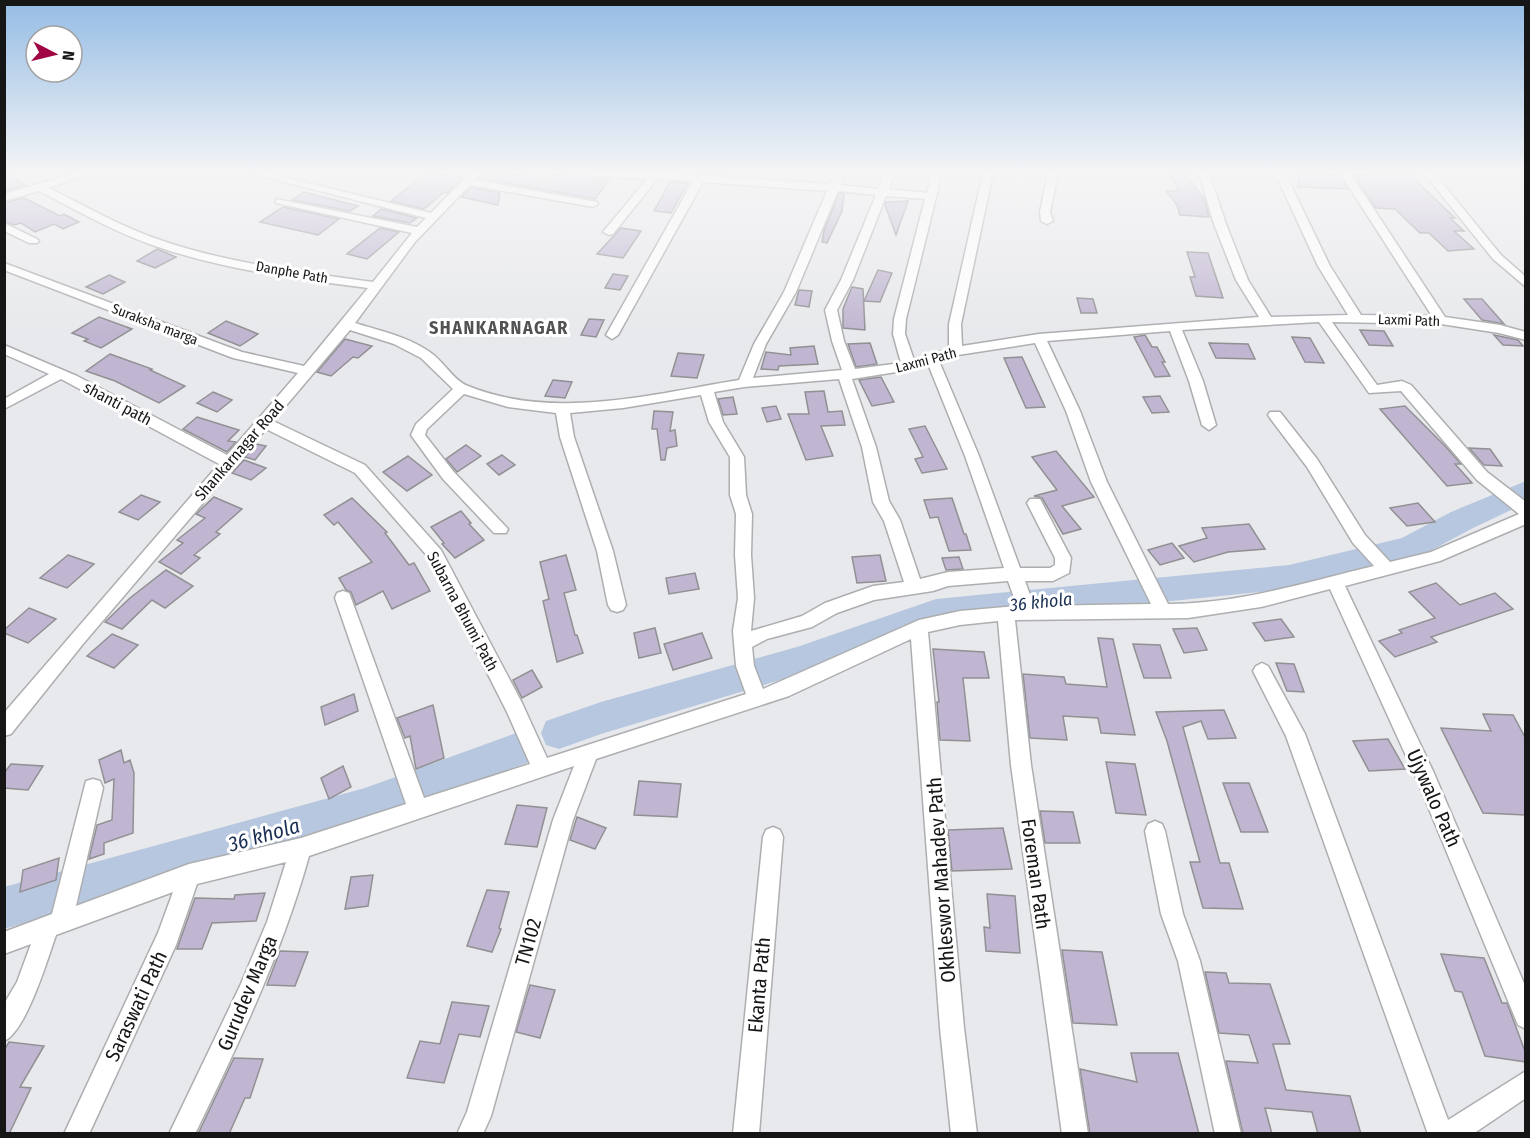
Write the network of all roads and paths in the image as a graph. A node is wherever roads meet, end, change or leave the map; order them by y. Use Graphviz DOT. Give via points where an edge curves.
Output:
graph roads {
  1 [pos="4,226"];
  2 [pos="118,226"];
  3 [pos="397,226"];
  4 [pos="424,226"];
  5 [pos="614,226"];
  6 [pos="673,226"];
  7 [pos="818,226"];
  8 [pos="868,226"];
  9 [pos="924,226"];
  10 [pos="976,226"];
  11 [pos="1221,226"];
  12 [pos="1305,226"];
  13 [pos="1380,226"];
  14 [pos="1472,226"];
  15 [pos="420,231"];
  16 [pos="609,232"];
  17 [pos="33,241"];
  18 [pos="4,266"];
  19 [pos="1526,284"];
  20 [pos="378,286"];
  21 [pos="1323,318"];
  22 [pos="1357,318"];
  23 [pos="1441,320"];
  24 [pos="1267,321"];
  25 [pos="347,325"];
  26 [pos="1175,328"];
  27 [pos="612,335"];
  28 [pos="1526,336"];
  29 [pos="1039,338"];
  30 [pos="4,350"];
  31 [pos="956,351"];
  32 [pos="932,359"];
  33 [pos="909,366"];
  34 [pos="308,371"];
  35 [pos="60,374"];
  36 [pos="848,375"];
  37 [pos="744,383"];
  38 [pos="461,389"];
  39 [pos="706,390"];
  40 [pos="4,405"];
  41 [pos="562,409"];
  42 [pos="1275,415"];
  43 [pos="263,422"];
  44 [pos="1209,425"];
  45 [pos="228,462"];
  46 [pos="1035,503"];
  47 [pos="1523,511"];
  48 [pos="500,529"];
  49 [pos="1385,567"];
  50 [pos="1014,576"];
  51 [pos="1336,583"];
  52 [pos="914,586"];
  53 [pos="343,598"];
  54 [pos="617,605"];
  55 [pos="1160,606"];
  56 [pos="1006,613"];
  57 [pos="1028,614"];
  58 [pos="919,627"];
  59 [pos="743,643"];
  60 [pos="1262,671"];
  61 [pos="754,692"];
  62 [pos="4,728"];
  63 [pos="589,752"];
  64 [pos="542,769"];
  65 [pos="93,788"];
  66 [pos="418,809"];
  67 [pos="1155,831"];
  68 [pos="773,837"];
  69 [pos="301,848"];
  70 [pos="189,875"];
  71 [pos="58,918"];
  72 [pos="4,943"];
  73 [pos="1526,1017"];
  74 [pos="4,1029"];
  75 [pos="1526,1083"];
  76 [pos="76,1134"];
  77 [pos="181,1134"];
  78 [pos="469,1134"];
  79 [pos="746,1134"];
  80 [pos="964,1134"];
  81 [pos="1075,1134"];
  82 [pos="1228,1134"];
  83 [pos="1441,1134"];
  84 [pos="1450,1134"];
  1 -- 17 [label="street"];
  2 -- 20 [label="street, Danphe Path" via="178,250 309,277"];
  3 -- 15 [label="street"];
  4 -- 15 [label="street, Shankarnagar Road"];
  5 -- 16 [label="street"];
  6 -- 27 [label="street"];
  7 -- 37 [label="street" via="790,292 760,344"];
  8 -- 36 [label="street" via="831,310"];
  9 -- 33 [label="street" via="900,319 899,334"];
  10 -- 31 [label="street" via="955,324"];
  11 -- 24 [label="street" via="1242,280"];
  12 -- 22 [label="street" via="1324,266"];
  13 -- 23 [label="street"];
  14 -- 19 [label="street"];
  15 -- 20 [label="street, Shankarnagar Road"];
  18 -- 34 [label="street, Suraksha marga" via="238,355"];
  20 -- 25 [label="street, Shankarnagar Road"];
  21 -- 22 [label="street, Laxmi Path"];
  21 -- 24 [label="street, Laxmi Path"];
  21 -- 47 [label="street" via="1374,390 1402,385 1407,388 1482,476"];
  22 -- 23 [label="street, Laxmi Path"];
  23 -- 28 [label="street, Laxmi Path"];
  24 -- 26 [label="street, Laxmi Path"];
  25 -- 34 [label="street, Shankarnagar Road"];
  25 -- 38 [label="street, Laxmi Path" via="399,340 426,356"];
  26 -- 29 [label="street, Laxmi Path"];
  26 -- 44 [label="street"];
  29 -- 31 [label="street, Laxmi Path"];
  29 -- 55 [label="street" via="1073,411 1099,482"];
  30 -- 35 [label="street, shanti path"];
  31 -- 32 [label="street, Laxmi Path"];
  32 -- 33 [label="street, Laxmi Path"];
  32 -- 50 [label="street" via="972,456"];
  33 -- 36 [label="street, Laxmi Path"];
  34 -- 43 [label="street, Shankarnagar Road"];
  35 -- 40 [label="street"];
  35 -- 45 [label="street, shanti path"];
  36 -- 37 [label="street, Laxmi Path"];
  36 -- 52 [label="street" via="881,502"];
  37 -- 39 [label="street, Laxmi Path"];
  38 -- 41 [label="street, Laxmi Path" via="508,402"];
  38 -- 48 [label="street" via="421,427 418,435 448,475"];
  39 -- 41 [label="street, Laxmi Path"];
  39 -- 59 [label="street" via="716,422 737,457 738,495 744,514"];
  41 -- 54 [label="street" via="567,437 605,551"];
  42 -- 49 [label="street" via="1312,463 1345,518"];
  43 -- 45 [label="street, Shankarnagar Road"];
  43 -- 64 [label="street, Subarna Bhumi Path" via="360,469 435,554"];
  45 -- 62 [label="street, Shankarnagar Road"];
  46 -- 50 [label="street" via="1063,558 1063,568 1053,575"];
  47 -- 49 [label="street" via="1434,557"];
  49 -- 51 [label="street"];
  50 -- 52 [label="street" via="948,579"];
  50 -- 57 [label="street"];
  51 -- 55 [label="street" via="1188,611"];
  51 -- 73 [label="street, Ujywalo Path" via="1426,777"];
  52 -- 59 [label="street" via="873,593 806,622 763,633"];
  53 -- 66 [label="street"];
  55 -- 57 [label="street"];
  56 -- 57 [label="street"];
  56 -- 58 [label="street"];
  56 -- 81 [label="street, Foreman Path" via="1021,765"];
  58 -- 61 [label="street" via="782,690"];
  58 -- 80 [label="street, Okhleswor Mahadev Path"];
  59 -- 61 [label="street" via="745,666"];
  60 -- 83 [label="street" via="1295,734"];
  61 -- 63 [label="street"];
  63 -- 64 [label="street"];
  63 -- 78 [label="street, TN102" via="563,820 478,1116"];
  64 -- 66 [label="street"];
  65 -- 71 [label="street"];
  66 -- 69 [label="street"];
  67 -- 82 [label="street"];
  68 -- 79 [label="street, Ekanta Path"];
  69 -- 70 [label="street"];
  69 -- 77 [label="street, Gurudev Marga" via="289,892 221,1054"];
  70 -- 71 [label="street"];
  70 -- 76 [label="street, Saraswati Path" via="168,937"];
  71 -- 72 [label="street"];
  71 -- 74 [label="street"];
  75 -- 84 [label="street"];
}
